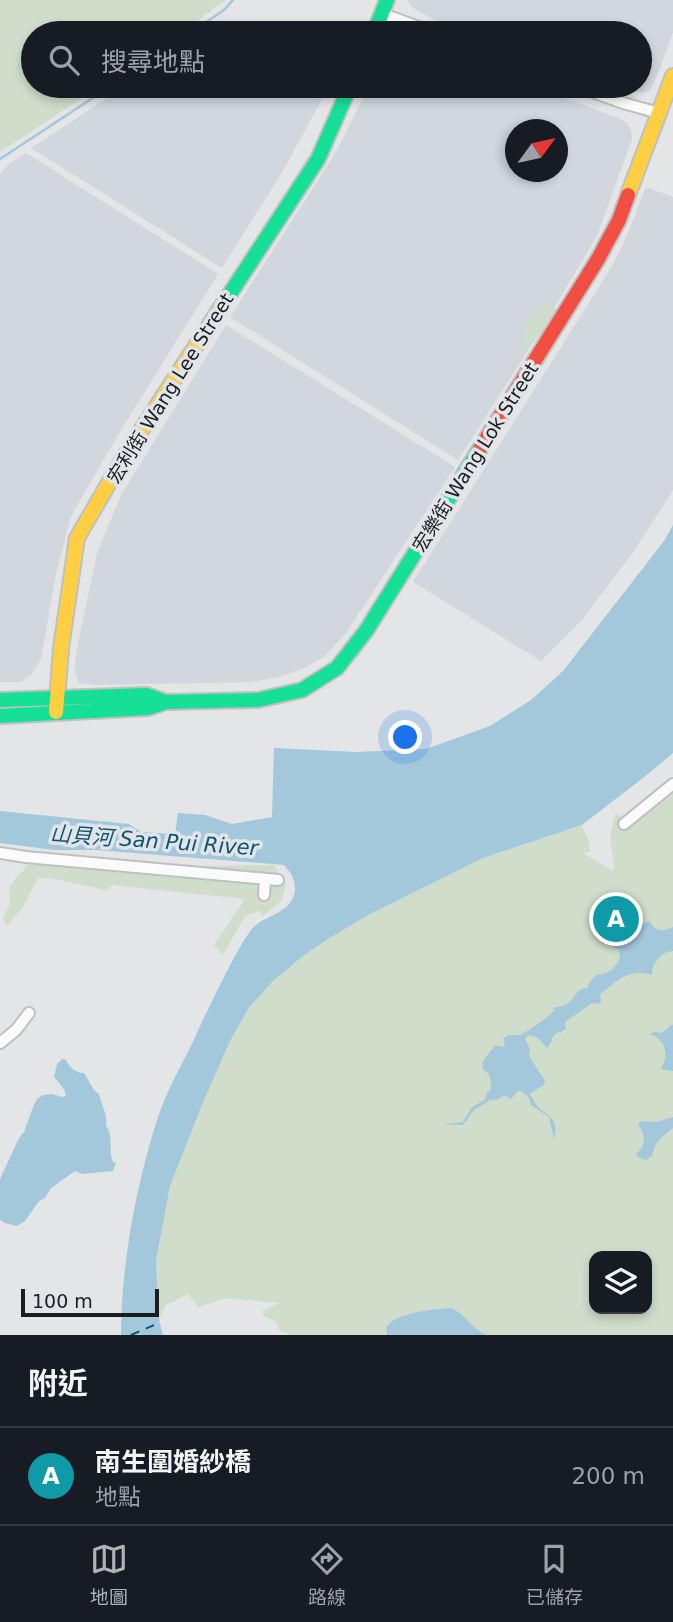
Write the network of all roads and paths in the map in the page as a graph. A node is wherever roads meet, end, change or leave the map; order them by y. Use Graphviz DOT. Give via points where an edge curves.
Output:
graph roads {
  1 [pos="385,7"];
  2 [pos="412,21"];
  3 [pos="673,76"];
  4 [pos="346,98"];
  5 [pos="609,98"];
  6 [pos="659,113"];
  7 [pos="0,700"];
  8 [pos="56,705"];
  9 [pos="0,716"];
  10 [pos="673,784"];
  11 [pos="624,824"];
  12 [pos="0,853"];
  13 [pos="265,878"];
  14 [pos="278,880"];
  15 [pos="264,895"];
  16 [pos="29,1013"];
  17 [pos="0,1042"];
  1 -- 2 [label="street"];
  3 -- 6 [label="street, 宏樂街 Wang Lok Street"];
  4 -- 8 [label="street, 宏利街 Wang Lee Street" via="318,159 127,452 77,538"];
  5 -- 6 [label="street"];
  6 -- 8 [label="street, 宏樂街 Wang Lok Street" via="620,220 598,259 382,607 337,668 302,690 258,699 166,702 148,708"];
  7 -- 8 [label="street, 宏樂街 Wang Lok Street"];
  8 -- 9 [label="street, 宏樂街 Wang Lok Street"];
  10 -- 11 [label="street"];
  12 -- 13 [label="street"];
  13 -- 14 [label="street"];
  13 -- 15 [label="street"];
  16 -- 17 [label="street"];
}
